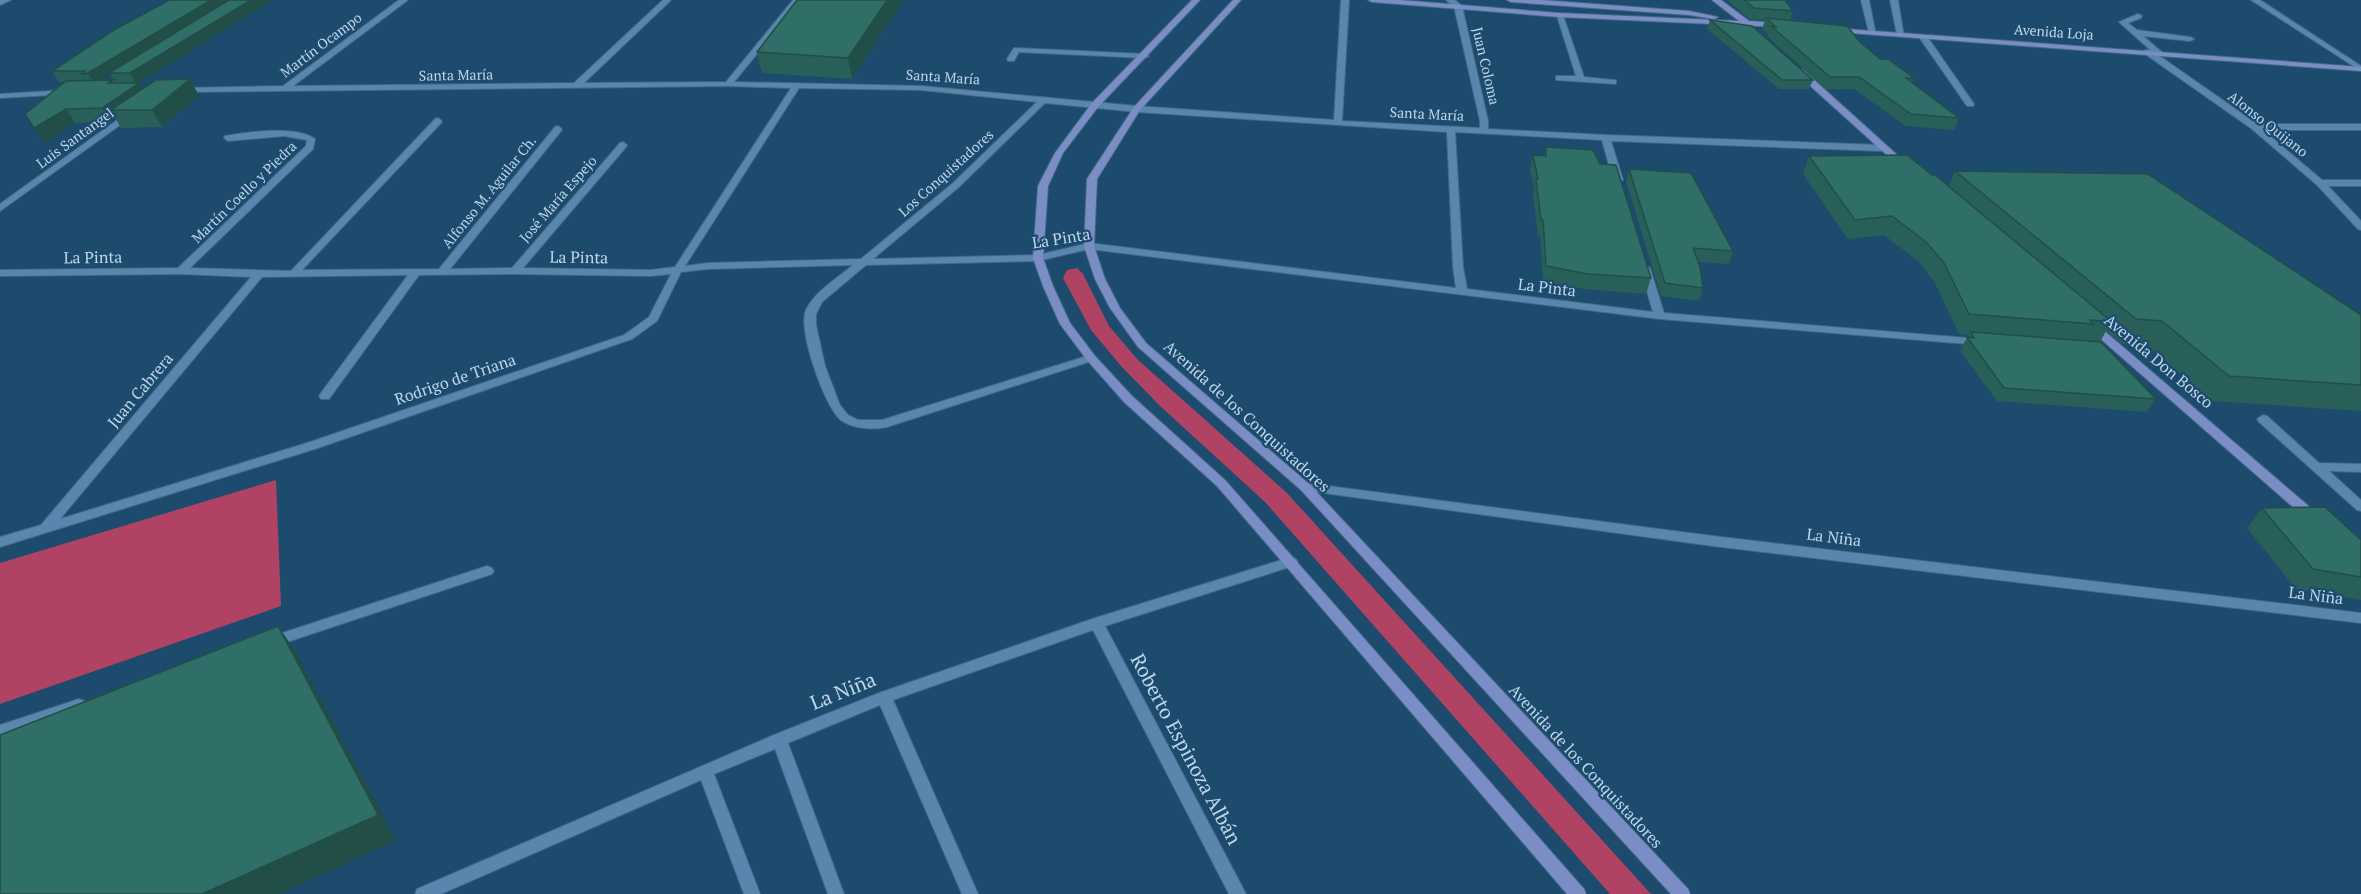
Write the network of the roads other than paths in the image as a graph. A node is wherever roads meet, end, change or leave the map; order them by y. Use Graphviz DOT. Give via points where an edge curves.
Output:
graph roads {
  1 [pos="7,0"];
  2 [pos="404,0"];
  3 [pos="667,0"];
  4 [pos="797,0"];
  5 [pos="1196,0"];
  6 [pos="1238,0"];
  7 [pos="1345,0"];
  8 [pos="1372,0"];
  9 [pos="1450,0"];
  10 [pos="1511,0"];
  11 [pos="1716,0"];
  12 [pos="1865,0"];
  13 [pos="1894,0"];
  14 [pos="2255,0"];
  15 [pos="0,3"];
  16 [pos="1458,6"];
  17 [pos="1559,15"];
  18 [pos="2138,16"];
  19 [pos="1745,23"];
  20 [pos="1793,26"];
  21 [pos="1827,29"];
  22 [pos="2133,32"];
  23 [pos="1873,33"];
  24 [pos="1901,35"];
  25 [pos="1923,37"];
  26 [pos="1763,38"];
  27 [pos="2190,39"];
  28 [pos="2148,52"];
  29 [pos="2159,53"];
  30 [pos="1145,56"];
  31 [pos="1011,59"];
  32 [pos="1789,62"];
  33 [pos="2361,69"];
  34 [pos="1559,78"];
  35 [pos="1581,79"];
  36 [pos="1612,82"];
  37 [pos="728,84"];
  38 [pos="797,85"];
  39 [pos="574,87"];
  40 [pos="177,90"];
  41 [pos="283,90"];
  42 [pos="75,92"];
  43 [pos="0,96"];
  44 [pos="1044,99"];
  45 [pos="1970,104"];
  46 [pos="1095,105"];
  47 [pos="1137,109"];
  48 [pos="136,111"];
  49 [pos="438,121"];
  50 [pos="1338,123"];
  51 [pos="2255,127"];
  52 [pos="2361,127"];
  53 [pos="558,129"];
  54 [pos="1452,129"];
  55 [pos="1484,131"];
  56 [pos="228,138"];
  57 [pos="1606,138"];
  58 [pos="623,145"];
  59 [pos="1882,148"];
  60 [pos="1909,171"];
  61 [pos="2320,183"];
  62 [pos="2361,183"];
  63 [pos="1621,190"];
  64 [pos="0,208"];
  65 [pos="2361,227"];
  66 [pos="1089,246"];
  67 [pos="1038,258"];
  68 [pos="1642,258"];
  69 [pos="862,264"];
  70 [pos="181,271"];
  71 [pos="515,271"];
  72 [pos="677,271"];
  73 [pos="416,272"];
  74 [pos="442,272"];
  75 [pos="0,273"];
  76 [pos="294,273"];
  77 [pos="259,274"];
  78 [pos="1462,293"];
  79 [pos="2078,314"];
  80 [pos="1660,316"];
  81 [pos="1993,343"];
  82 [pos="2099,351"];
  83 [pos="2122,352"];
  84 [pos="1091,358"];
  85 [pos="324,396"];
  86 [pos="2263,419"];
  87 [pos="2317,467"];
  88 [pos="2361,468"];
  89 [pos="1305,487"];
  90 [pos="2361,507"];
  91 [pos="46,527"];
  92 [pos="2327,530"];
  93 [pos="0,543"];
  94 [pos="1291,562"];
  95 [pos="487,571"];
  96 [pos="2360,618"];
  97 [pos="1097,623"];
  98 [pos="260,646"];
  99 [pos="884,697"];
  100 [pos="89,702"];
  101 [pos="0,731"];
  102 [pos="779,739"];
  103 [pos="705,771"];
  104 [pos="423,894"];
  105 [pos="752,894"];
  106 [pos="836,894"];
  107 [pos="970,894"];
  108 [pos="1238,894"];
  109 [pos="1578,894"];
  110 [pos="1682,894"];
  1 -- 15 [label="street"];
  2 -- 41 [label="street, Martín Ocampo"];
  3 -- 39 [label="street"];
  4 -- 37 [label="street"];
  5 -- 30 [label="main road"];
  6 -- 47 [label="main road, Avenida de los Conquistadores"];
  7 -- 50 [label="street"];
  8 -- 16 [label="main road"];
  9 -- 16 [label="street"];
  10 -- 19 [label="main road" via="1689,13"];
  11 -- 19 [label="main road"];
  12 -- 23 [label="street"];
  13 -- 24 [label="street"];
  14 -- 33 [label="street"];
  16 -- 17 [label="main road"];
  16 -- 55 [label="street, Juan Coloma"];
  17 -- 19 [label="main road"];
  17 -- 35 [label="street"];
  18 -- 22 [label="street" via="2123,22"];
  19 -- 20 [label="main road"];
  19 -- 26 [label="main road"];
  21 -- 23 [label="main road, Avenida Loja"];
  22 -- 27 [label="street"];
  22 -- 29 [label="street"];
  23 -- 24 [label="main road, Avenida Loja"];
  24 -- 25 [label="main road, Avenida Loja"];
  25 -- 28 [label="main road, Avenida Loja"];
  25 -- 45 [label="street"];
  28 -- 29 [label="main road, Avenida Loja"];
  28 -- 51 [label="street, Alonso Quijano"];
  29 -- 33 [label="main road, Avenida Loja"];
  30 -- 31 [label="street" via="1017,50"];
  30 -- 46 [label="main road"];
  32 -- 59 [label="main road"];
  34 -- 35 [label="street"];
  35 -- 36 [label="street"];
  37 -- 38 [label="street, Santa María"];
  37 -- 39 [label="street, Santa María"];
  38 -- 44 [label="street, Santa María" via="921,88"];
  38 -- 72 [label="street, Rodrigo de Triana"];
  39 -- 41 [label="street, Santa María"];
  40 -- 41 [label="street, Santa María"];
  42 -- 43 [label="street"];
  44 -- 46 [label="street, Santa María"];
  44 -- 69 [label="street, Los Conquistadores" via="956,185"];
  46 -- 47 [label="street, Santa María"];
  46 -- 67 [label="main road" via="1059,153 1043,186"];
  47 -- 50 [label="street, Santa María"];
  47 -- 66 [label="main road, Avenida de los Conquistadores" via="1092,179"];
  48 -- 64 [label="street, Luis Santangel"];
  49 -- 76 [label="street"];
  50 -- 54 [label="street, Santa María"];
  51 -- 52 [label="street"];
  51 -- 61 [label="street, Alonso Quijano"];
  53 -- 74 [label="street, Alfonso M. Aguilar Ch."];
  54 -- 55 [label="street, Santa María"];
  54 -- 78 [label="street"];
  55 -- 57 [label="street, Santa María"];
  56 -- 70 [label="street, Martín Coello y Piedra" via="293,134 311,138 310,147"];
  57 -- 59 [label="street, Santa María"];
  57 -- 63 [label="street"];
  58 -- 71 [label="street, José María Espejo"];
  59 -- 60 [label="main road"];
  61 -- 62 [label="street"];
  61 -- 65 [label="street, Alonso Quijano"];
  66 -- 67 [label="street, La Pinta"];
  66 -- 78 [label="street, La Pinta"];
  66 -- 89 [label="main road, Avenida de los Conquistadores" via="1115,308 1142,345"];
  67 -- 69 [label="street, La Pinta"];
  67 -- 84 [label="main road" via="1065,324"];
  68 -- 80 [label="street"];
  69 -- 72 [label="street, La Pinta" via="708,266"];
  69 -- 84 [label="street, Los Conquistadores" via="809,312 830,398 841,415 861,426 883,424"];
  70 -- 75 [label="street, La Pinta"];
  70 -- 77 [label="street, La Pinta"];
  71 -- 72 [label="street, La Pinta"];
  71 -- 74 [label="street, La Pinta"];
  72 -- 91 [label="street, Rodrigo de Triana" via="653,319 628,337 314,445"];
  73 -- 74 [label="street, La Pinta"];
  73 -- 76 [label="street, La Pinta"];
  73 -- 85 [label="street"];
  76 -- 77 [label="street, La Pinta"];
  77 -- 91 [label="street, Juan Cabrera"];
  78 -- 80 [label="street, La Pinta"];
  79 -- 83 [label="main road, Avenida Don Bosco"];
  80 -- 81 [label="street, La Pinta"];
  82 -- 83 [label="street"];
  83 -- 92 [label="main road, Avenida Don Bosco"];
  84 -- 94 [label="main road" via="1128,399 1221,483"];
  86 -- 87 [label="street"];
  87 -- 88 [label="street"];
  87 -- 90 [label="street"];
  89 -- 96 [label="street, La Niña" via="1713,541"];
  89 -- 110 [label="main road, Avenida de los Conquistadores"];
  91 -- 93 [label="street, Rodrigo de Triana"];
  94 -- 97 [label="street, La Niña"];
  94 -- 109 [label="main road"];
  95 -- 98 [label="street"];
  97 -- 99 [label="street, La Niña"];
  97 -- 108 [label="street, Roberto Espinoza Albán"];
  99 -- 102 [label="street, La Niña"];
  99 -- 107 [label="street"];
  100 -- 101 [label="street"];
  102 -- 103 [label="street, La Niña"];
  102 -- 106 [label="street"];
  103 -- 104 [label="street, La Niña"];
  103 -- 105 [label="street"];
}
